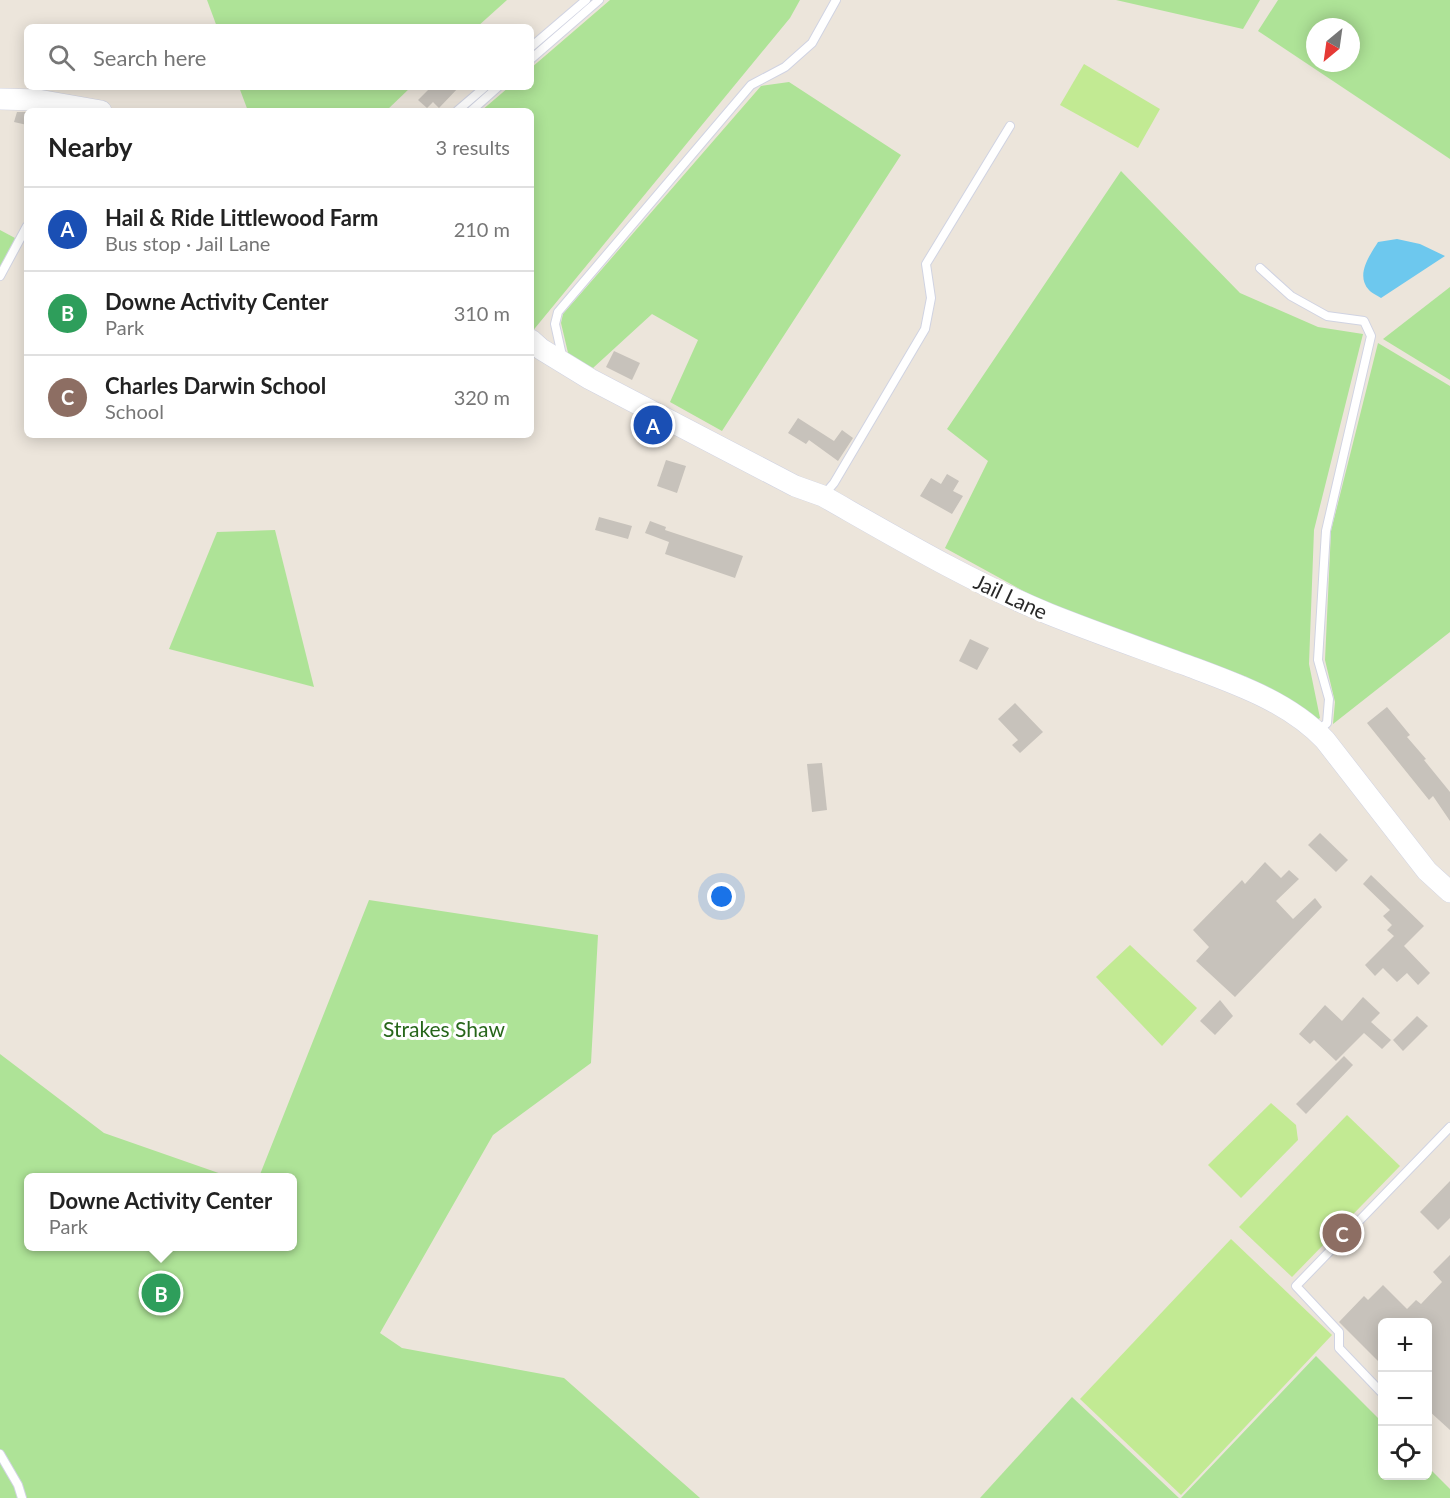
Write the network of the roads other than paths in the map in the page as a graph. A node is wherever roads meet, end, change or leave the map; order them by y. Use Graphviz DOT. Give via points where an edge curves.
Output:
graph roads {
  1 [pos="586,0"];
  2 [pos="599,0"];
  3 [pos="836,0"];
  4 [pos="534,44"];
  5 [pos="534,56"];
  6 [pos="482,90"];
  7 [pos="495,90"];
  8 [pos="0,99"];
  9 [pos="80,108"];
  10 [pos="460,108"];
  11 [pos="474,108"];
  12 [pos="1010,126"];
  13 [pos="24,232"];
  14 [pos="1260,268"];
  15 [pos="0,276"];
  16 [pos="534,342"];
  17 [pos="564,363"];
  18 [pos="823,496"];
  19 [pos="1317,732"];
  20 [pos="1450,892"];
  21 [pos="1450,1128"];
  22 [pos="1378,1388"];
  23 [pos="0,1454"];
  24 [pos="22,1498"];
  1 -- 4 [label="lane"];
  2 -- 5 [label="lane"];
  3 -- 17 [label="lane" via="812,43 785,67 751,85 558,312 555,324"];
  6 -- 10 [label="lane"];
  7 -- 11 [label="lane"];
  8 -- 9 [label="street" via="38,100"];
  12 -- 18 [label="lane" via="926,264 931,298 925,329"];
  13 -- 15 [label="lane"];
  14 -- 19 [label="lane" via="1291,296 1327,316 1364,321 1371,336 1326,531 1318,660 1329,699 1327,723"];
  16 -- 17 [label="street, Jail Lane"];
  17 -- 18 [label="street, Jail Lane" via="795,486"];
  18 -- 19 [label="street, Jail Lane" via="995,590 1048,614 1245,687"];
  19 -- 20 [label="street, Jail Lane" via="1427,871"];
  21 -- 22 [label="lane" via="1296,1286 1339,1332 1339,1348"];
  23 -- 24 [label="lane"];
}
